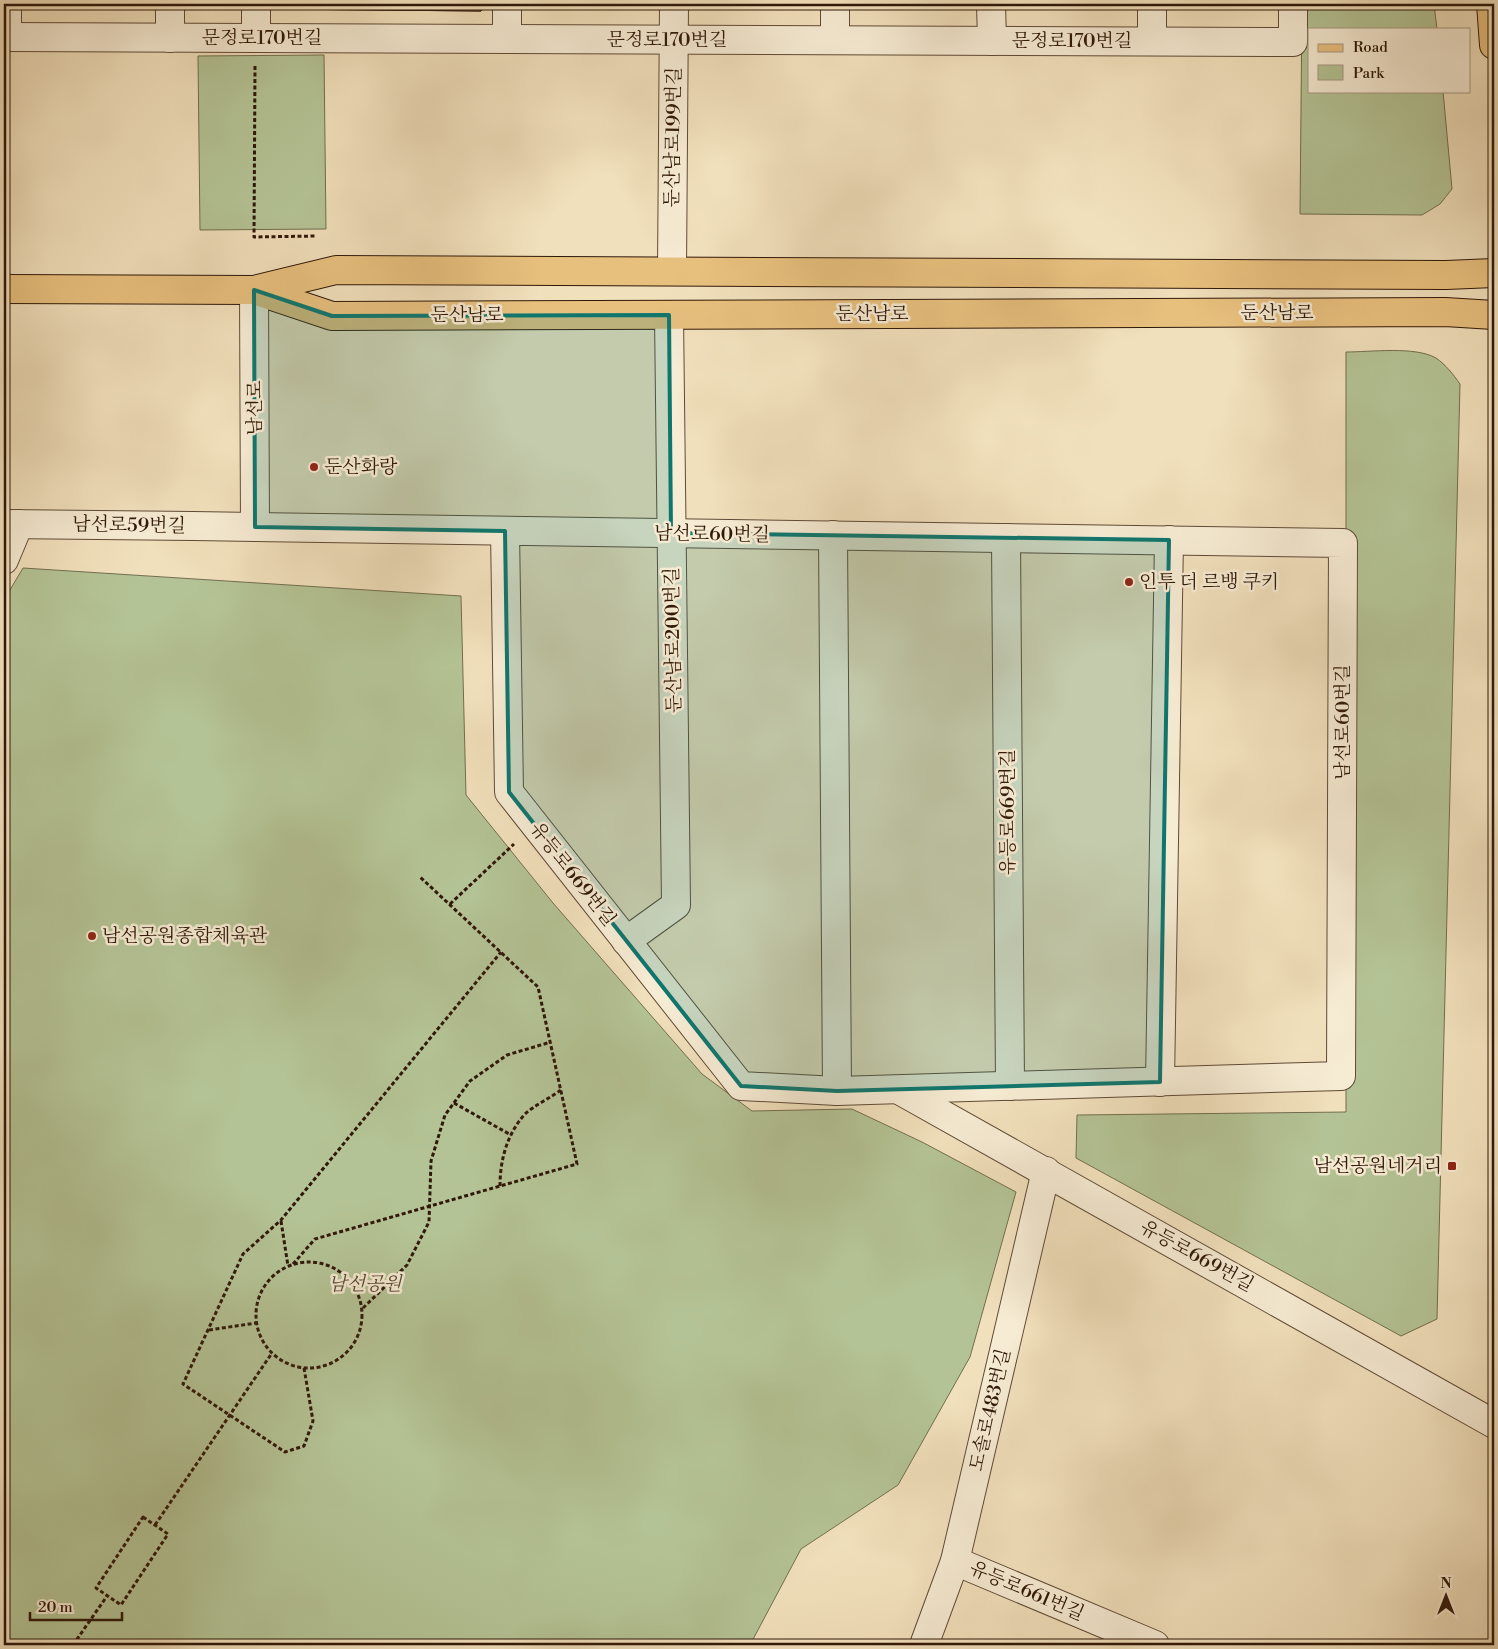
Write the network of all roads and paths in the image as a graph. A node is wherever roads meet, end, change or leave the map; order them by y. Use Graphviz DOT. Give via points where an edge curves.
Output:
graph roads {
  1 [pos="6,4"];
  2 [pos="170,4"];
  3 [pos="256,4"];
  4 [pos="507,4"];
  5 [pos="674,4"];
  6 [pos="835,4"];
  7 [pos="992,4"];
  8 [pos="1152,4"];
  9 [pos="1293,4"];
  10 [pos="1491,4"];
  11 [pos="5,37"];
  12 [pos="170,38"];
  13 [pos="256,38"];
  14 [pos="507,39"];
  15 [pos="674,40"];
  16 [pos="836,40"];
  17 [pos="992,41"];
  18 [pos="1152,41"];
  19 [pos="1494,45"];
  20 [pos="317,236"];
  21 [pos="672,271"];
  22 [pos="1494,273"];
  23 [pos="4,289"];
  24 [pos="254,290"];
  25 [pos="669,315"];
  26 [pos="1494,316"];
  27 [pos="12,524"];
  28 [pos="255,527"];
  29 [pos="505,531"];
  30 [pos="672,533"];
  31 [pos="833,535"];
  32 [pos="1006,538"];
  33 [pos="1169,540"];
  34 [pos="4,560"];
  35 [pos="535,825"];
  36 [pos="419,876"];
  37 [pos="450,904"];
  38 [pos="626,942"];
  39 [pos="501,952"];
  40 [pos="551,1042"];
  41 [pos="1341,1076"];
  42 [pos="1160,1082"];
  43 [pos="1010,1086"];
  44 [pos="561,1090"];
  45 [pos="899,1090"];
  46 [pos="837,1091"];
  47 [pos="454,1103"];
  48 [pos="511,1136"];
  49 [pos="1046,1171"];
  50 [pos="500,1186"];
  51 [pos="428,1207"];
  52 [pos="281,1220"];
  53 [pos="293,1264"];
  54 [pos="288,1266"];
  55 [pos="362,1308"];
  56 [pos="256,1323"];
  57 [pos="208,1330"];
  58 [pos="272,1353"];
  59 [pos="304,1368"];
  60 [pos="230,1415"];
  61 [pos="1494,1424"];
  62 [pos="155,1525"];
  63 [pos="955,1561"];
  64 [pos="107,1596"];
  65 [pos="73,1645"];
  66 [pos="924,1645"];
  67 [pos="1155,1645"];
  1 -- 11 [label="street"];
  2 -- 12 [label="street"];
  3 -- 13 [label="street"];
  4 -- 14 [label="street"];
  5 -- 15 [label="street, 둔산남로199번길"];
  6 -- 16 [label="street"];
  7 -- 17 [label="street"];
  8 -- 18 [label="street"];
  9 -- 18 [label="street, 문정로170번길" via="1293,42"];
  10 -- 19 [label="main road"];
  11 -- 12 [label="street, 문정로170번길"];
  12 -- 13 [label="street, 문정로170번길"];
  13 -- 14 [label="street, 문정로170번길"];
  13 -- 20 [label="path" via="254,237"];
  14 -- 15 [label="street, 문정로170번길"];
  15 -- 16 [label="street, 문정로170번길"];
  15 -- 21 [label="street, 둔산남로199번길"];
  16 -- 17 [label="street, 문정로170번길"];
  17 -- 18 [label="street, 문정로170번길"];
  21 -- 22 [label="main road, 둔산남로"];
  21 -- 24 [label="main road, 둔산남로" via="336,270"];
  23 -- 24 [label="main road, 둔산남로"];
  24 -- 25 [label="main road, 둔산남로" via="332,316"];
  24 -- 28 [label="street, 남선로"];
  25 -- 26 [label="main road, 둔산남로" via="1446,312"];
  25 -- 30 [label="street, 둔산남로200번길"];
  27 -- 28 [label="street, 남선로59번길"];
  27 -- 34 [label="street"];
  28 -- 29 [label="street, 남선로60번길"];
  29 -- 30 [label="street, 남선로60번길"];
  29 -- 35 [label="street, 유등로669번길" via="509,792"];
  30 -- 31 [label="street, 남선로60번길"];
  30 -- 38 [label="street, 둔산남로200번길" via="676,905"];
  31 -- 32 [label="street, 남선로60번길"];
  31 -- 46 [label="street"];
  32 -- 33 [label="street, 남선로60번길"];
  32 -- 43 [label="street, 유등로669번길"];
  33 -- 41 [label="street, 남선로60번길" via="1344,543"];
  33 -- 42 [label="street"];
  35 -- 37 [label="path"];
  35 -- 38 [label="street, 유등로669번길"];
  36 -- 37 [label="path"];
  37 -- 39 [label="path"];
  38 -- 46 [label="street, 유등로669번길" via="741,1086"];
  39 -- 40 [label="path" via="538,987"];
  39 -- 52 [label="path"];
  40 -- 44 [label="path"];
  40 -- 47 [label="path" via="507,1055 470,1082"];
  41 -- 42 [label="street, 유등로669번길"];
  42 -- 43 [label="street, 유등로669번길"];
  43 -- 45 [label="street, 유등로669번길"];
  44 -- 48 [label="path" via="526,1114"];
  44 -- 50 [label="path" via="577,1164"];
  45 -- 46 [label="street, 유등로669번길"];
  45 -- 49 [label="street, 유등로669번길"];
  47 -- 48 [label="path"];
  47 -- 51 [label="path" via="445,1115 431,1161"];
  48 -- 50 [label="path" via="506,1144"];
  49 -- 61 [label="street, 유등로669번길"];
  49 -- 63 [label="street, 도솔로483번길"];
  50 -- 51 [label="path"];
  51 -- 53 [label="path" via="315,1240"];
  51 -- 55 [label="path" via="429,1222 407,1265"];
  52 -- 54 [label="path"];
  52 -- 57 [label="path" via="243,1254"];
  53 -- 54 [label="path"];
  53 -- 55 [label="path" via="312,1262 330,1266 346,1276 357,1291"];
  54 -- 56 [label="path" via="266,1283 258,1298"];
  55 -- 59 [label="path" via="361,1327 354,1344 341,1358 325,1366"];
  56 -- 57 [label="path"];
  56 -- 58 [label="path" via="265,1346"];
  57 -- 60 [label="path" via="183,1384"];
  58 -- 59 [label="path" via="292,1366"];
  58 -- 60 [label="path"];
  59 -- 60 [label="path" via="313,1421 304,1446 286,1452"];
  60 -- 62 [label="path"];
  62 -- 64 [label="path" via="143,1517 96,1588"];
  62 -- 64 [label="path" via="168,1534 121,1605"];
  63 -- 66 [label="street, 도솔로483번길"];
  63 -- 67 [label="street, 유등로661번길"];
  64 -- 65 [label="path"];
}
